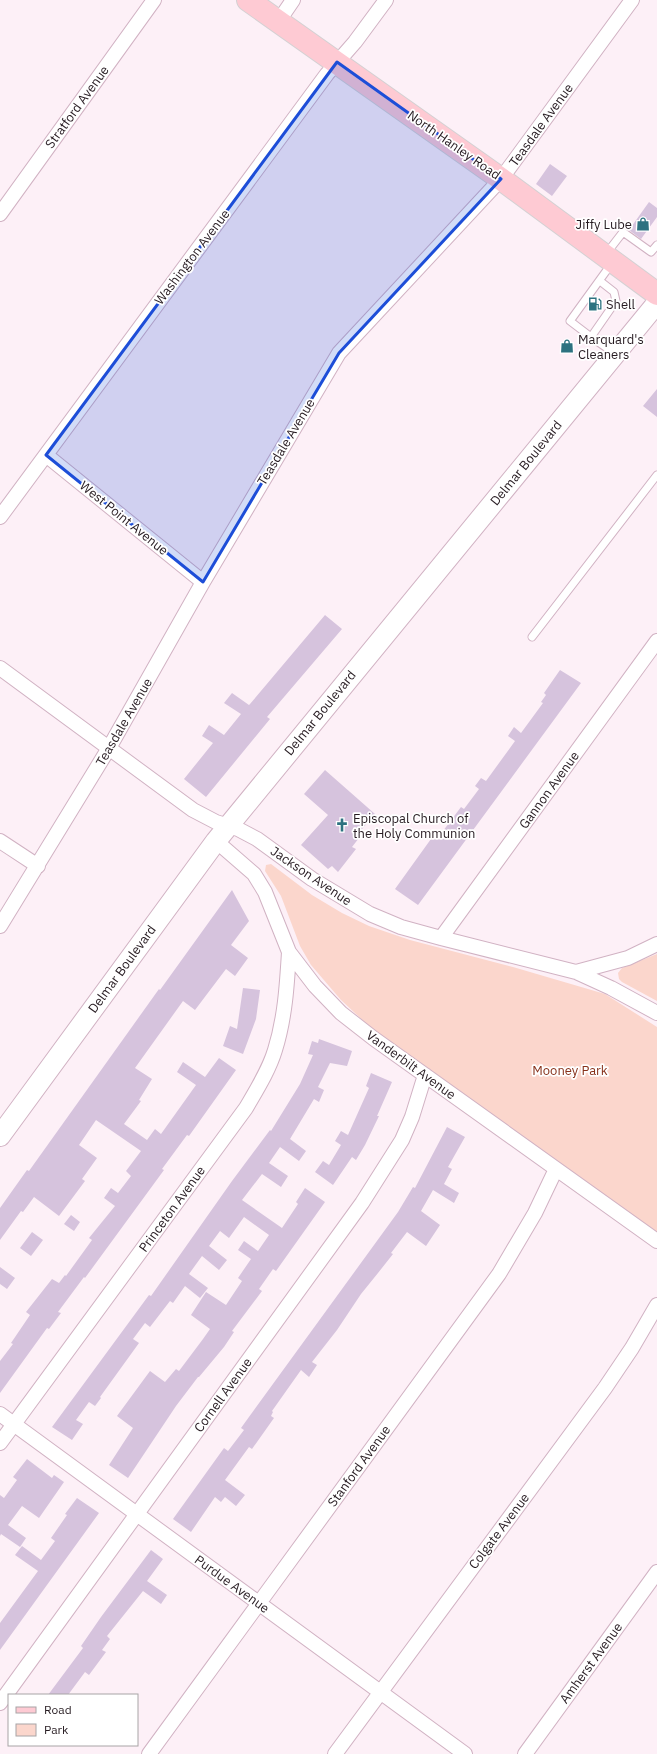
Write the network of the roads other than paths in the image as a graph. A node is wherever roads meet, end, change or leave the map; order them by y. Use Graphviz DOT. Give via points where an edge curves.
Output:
graph roads {
  1 [pos="154,0"];
  2 [pos="248,0"];
  3 [pos="293,0"];
  4 [pos="386,0"];
  5 [pos="632,0"];
  6 [pos="278,22"];
  7 [pos="337,62"];
  8 [pos="502,179"];
  9 [pos="0,214"];
  10 [pos="657,245"];
  11 [pos="609,258"];
  12 [pos="600,281"];
  13 [pos="657,294"];
  14 [pos="657,303"];
  15 [pos="591,336"];
  16 [pos="616,354"];
  17 [pos="46,455"];
  18 [pos="657,475"];
  19 [pos="0,517"];
  20 [pos="203,582"];
  21 [pos="532,637"];
  22 [pos="657,642"];
  23 [pos="0,668"];
  24 [pos="109,748"];
  25 [pos="228,826"];
  26 [pos="0,841"];
  27 [pos="216,841"];
  28 [pos="38,866"];
  29 [pos="0,926"];
  30 [pos="441,938"];
  31 [pos="657,944"];
  32 [pos="289,952"];
  33 [pos="576,972"];
  34 [pos="657,1013"];
  35 [pos="424,1075"];
  36 [pos="0,1136"];
  37 [pos="556,1169"];
  38 [pos="657,1241"];
  39 [pos="657,1305"];
  40 [pos="0,1414"];
  41 [pos="14,1424"];
  42 [pos="0,1443"];
  43 [pos="137,1514"];
  44 [pos="657,1572"];
  45 [pos="258,1603"];
  46 [pos="380,1692"];
  47 [pos="0,1703"];
  48 [pos="149,1754"];
  49 [pos="335,1754"];
  50 [pos="465,1754"];
  51 [pos="525,1754"];
  1 -- 9 [label="street, Stratford Avenue"];
  2 -- 6 [label="main road, North Hanley Road"];
  3 -- 6 [label="street"];
  4 -- 7 [label="street, Washington Avenue"];
  5 -- 8 [label="street, Teasdale Avenue"];
  6 -- 7 [label="main road, North Hanley Road"];
  7 -- 8 [label="main road, North Hanley Road"];
  7 -- 17 [label="street, Washington Avenue"];
  8 -- 11 [label="main road, North Hanley Road"];
  8 -- 20 [label="street, Teasdale Avenue" via="338,353"];
  10 -- 11 [label="lane" via="651,252 623,232"];
  11 -- 12 [label="lane"];
  11 -- 13 [label="main road, North Hanley Road"];
  12 -- 15 [label="lane" via="614,292 616,301 608,308"];
  12 -- 15 [label="lane" via="592,296 570,322"];
  14 -- 16 [label="main road, Delmar Boulevard"];
  15 -- 16 [label="lane"];
  16 -- 25 [label="main road, Delmar Boulevard"];
  17 -- 19 [label="street, Washington Avenue"];
  17 -- 20 [label="street, West Point Avenue"];
  18 -- 21 [label="lane"];
  20 -- 24 [label="street, Teasdale Avenue"];
  22 -- 30 [label="street, Gannon Avenue"];
  23 -- 24 [label="street, Jackson Avenue"];
  24 -- 25 [label="street, Jackson Avenue" via="193,810"];
  24 -- 28 [label="street, Teasdale Avenue"];
  25 -- 27 [label="main road, Delmar Boulevard"];
  25 -- 30 [label="street, Jackson Avenue" via="257,840 339,897 370,914 402,927"];
  26 -- 28 [label="street"];
  27 -- 32 [label="street, Vanderbilt Avenue" via="254,874 265,892"];
  27 -- 36 [label="main road, Delmar Boulevard"];
  28 -- 29 [label="street, Teasdale Avenue"];
  30 -- 33 [label="street, Jackson Avenue"];
  31 -- 33 [label="street" via="628,958"];
  32 -- 35 [label="street, Vanderbilt Avenue" via="315,986 341,1013"];
  32 -- 41 [label="street, Princeton Avenue" via="284,1009 275,1050 261,1083 246,1108"];
  33 -- 34 [label="street, Jackson Avenue"];
  35 -- 37 [label="street, Vanderbilt Avenue"];
  35 -- 43 [label="street, Cornell Avenue" via="412,1117 402,1140 362,1203"];
  37 -- 38 [label="street, Vanderbilt Avenue"];
  37 -- 45 [label="street, Stanford Avenue" via="535,1213 499,1274"];
  39 -- 46 [label="street, Colgate Avenue" via="605,1388"];
  40 -- 41 [label="street, Purdue Avenue"];
  41 -- 42 [label="street, Princeton Avenue"];
  41 -- 43 [label="street, Purdue Avenue"];
  43 -- 45 [label="street, Purdue Avenue"];
  43 -- 47 [label="street, Cornell Avenue"];
  44 -- 51 [label="street, Amherst Avenue"];
  45 -- 46 [label="street, Purdue Avenue"];
  45 -- 48 [label="street, Stanford Avenue"];
  46 -- 49 [label="street, Colgate Avenue"];
  46 -- 50 [label="street, Purdue Avenue"];
}
